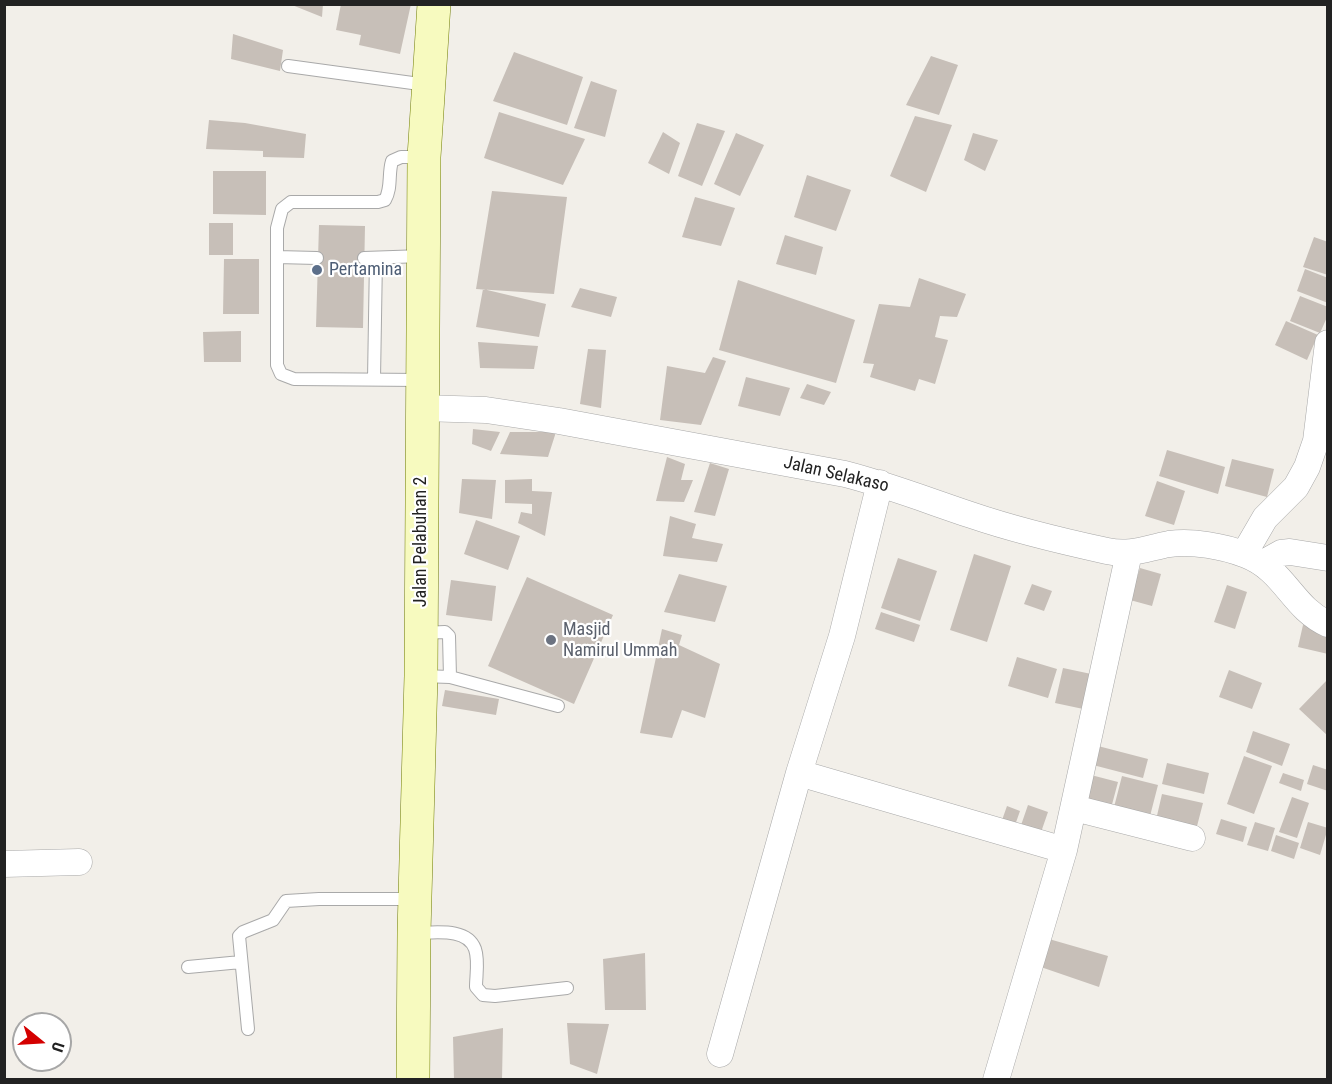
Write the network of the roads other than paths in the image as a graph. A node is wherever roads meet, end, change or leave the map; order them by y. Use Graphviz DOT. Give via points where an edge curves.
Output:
graph roads {
  1 [pos="434,4"];
  2 [pos="288,66"];
  3 [pos="428,86"];
  4 [pos="424,158"];
  5 [pos="423,256"];
  6 [pos="277,257"];
  7 [pos="318,258"];
  8 [pos="1328,343"];
  9 [pos="374,379"];
  10 [pos="422,394"];
  11 [pos="880,483"];
  12 [pos="1129,553"];
  13 [pos="1328,558"];
  14 [pos="1253,559"];
  15 [pos="1328,624"];
  16 [pos="435,676"];
  17 [pos="558,706"];
  18 [pos="799,773"];
  19 [pos="1074,808"];
  20 [pos="1192,838"];
  21 [pos="1064,850"];
  22 [pos="79,862"];
  23 [pos="4,864"];
  24 [pos="415,899"];
  25 [pos="414,933"];
  26 [pos="241,962"];
  27 [pos="188,967"];
  28 [pos="567,988"];
  29 [pos="248,1029"];
  30 [pos="720,1054"];
  31 [pos="413,1080"];
  32 [pos="996,1080"];
  1 -- 3 [label="main road, Jalan Pelabuhan 2"];
  2 -- 3 [label="lane"];
  3 -- 4 [label="main road, Jalan Pelabuhan 2"];
  4 -- 5 [label="main road, Jalan Pelabuhan 2"];
  4 -- 6 [label="lane" via="401,157 392,161 386,200 285,205 277,228"];
  5 -- 9 [label="lane" via="370,258"];
  5 -- 10 [label="main road, Jalan Pelabuhan 2"];
  6 -- 7 [label="lane"];
  6 -- 9 [label="lane" via="278,370 294,379"];
  8 -- 14 [label="street" via="1316,441 1307,467 1296,487 1265,518"];
  9 -- 10 [label="lane"];
  10 -- 11 [label="street, Jalan Selakaso" via="486,410"];
  10 -- 16 [label="main road, Jalan Pelabuhan 2" via="421,633"];
  11 -- 12 [label="street, Jalan Selakaso" via="1024,531"];
  11 -- 18 [label="street" via="842,636"];
  12 -- 14 [label="street, Jalan Selakaso" via="1191,544"];
  12 -- 19 [label="street"];
  13 -- 14 [label="street" via="1290,552"];
  14 -- 15 [label="street" via="1275,573 1311,615"];
  16 -- 17 [label="lane"];
  16 -- 24 [label="main road, Jalan Pelabuhan 2"];
  18 -- 21 [label="street"];
  18 -- 30 [label="street"];
  19 -- 20 [label="street"];
  19 -- 21 [label="street"];
  21 -- 32 [label="street"];
  22 -- 23 [label="street"];
  24 -- 25 [label="main road, Jalan Pelabuhan 2"];
  24 -- 26 [label="lane" via="286,901 273,920 239,936"];
  25 -- 28 [label="lane" via="460,934 470,940 476,951 476,987 483,995"];
  25 -- 31 [label="main road, Jalan Pelabuhan 2"];
  26 -- 27 [label="lane"];
  26 -- 29 [label="lane"];
}
